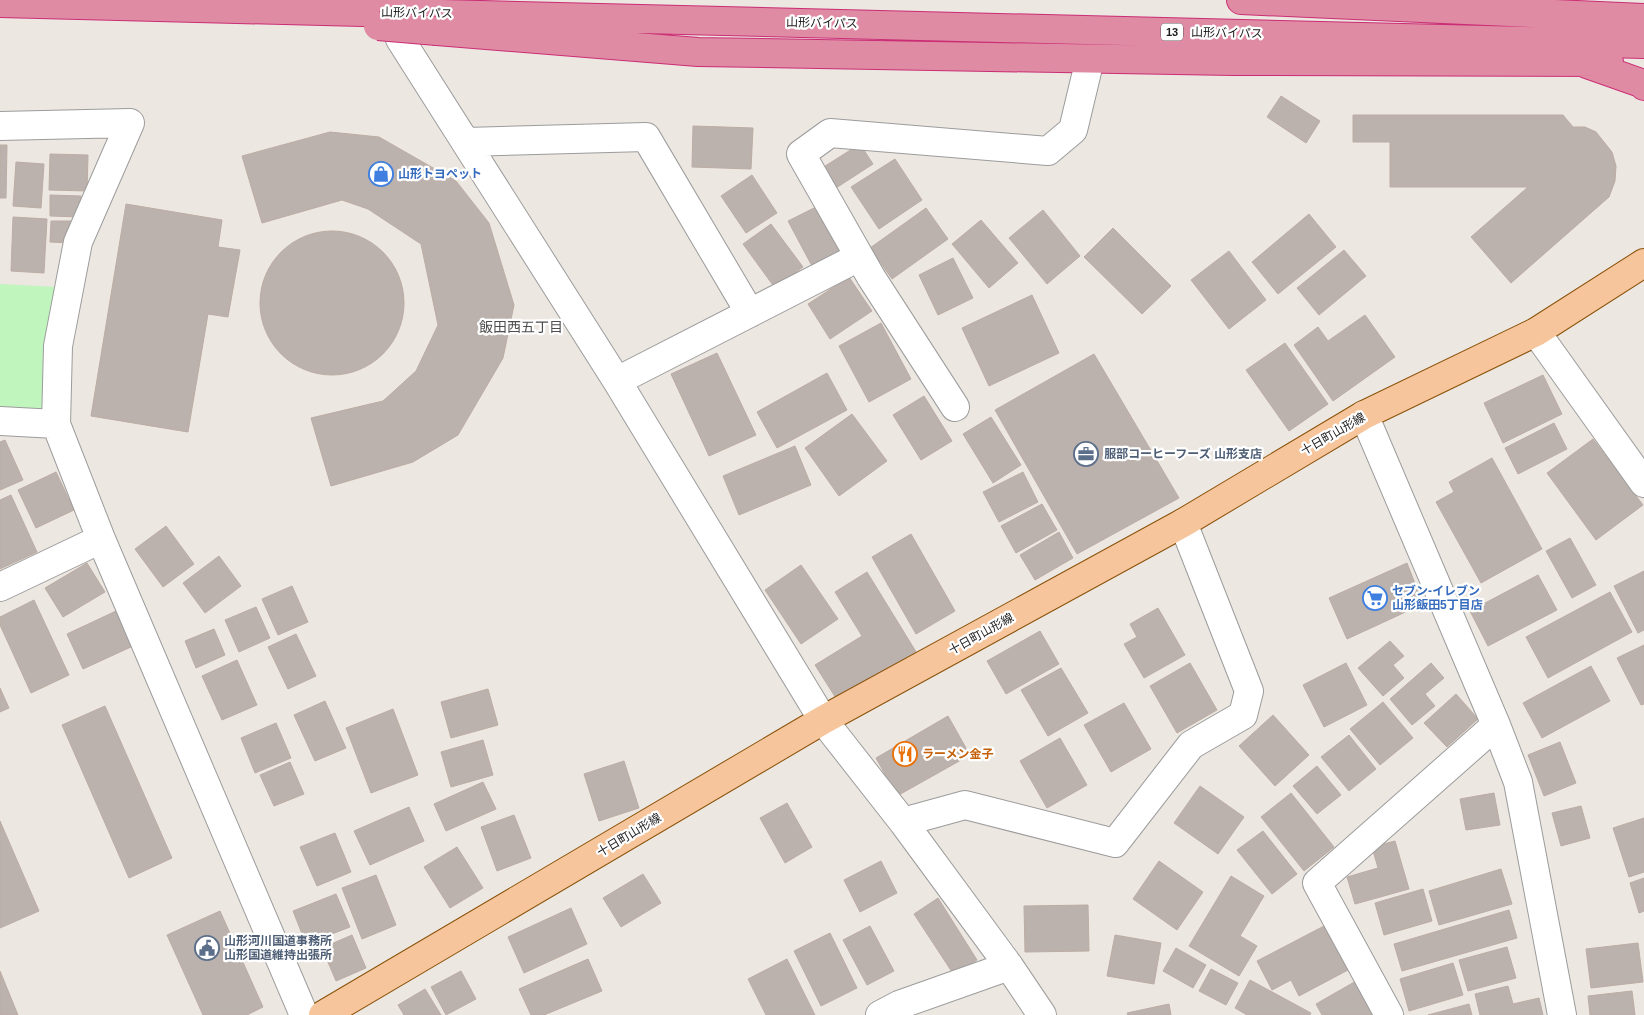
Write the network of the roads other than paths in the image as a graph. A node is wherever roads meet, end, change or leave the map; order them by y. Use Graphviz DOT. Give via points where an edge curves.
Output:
graph roads {
  1 [pos="1242,0"];
  2 [pos="0,3"];
  3 [pos="52,4"];
  4 [pos="1644,18"];
  5 [pos="389,32"];
  6 [pos="1644,44"];
  7 [pos="1090,59"];
  8 [pos="1581,61"];
  9 [pos="1644,63"];
  10 [pos="1644,86"];
  11 [pos="0,126"];
  12 [pos="466,142"];
  13 [pos="859,257"];
  14 [pos="1644,263"];
  15 [pos="750,313"];
  16 [pos="1536,332"];
  17 [pos="616,381"];
  18 [pos="955,407"];
  19 [pos="1364,415"];
  20 [pos="0,421"];
  21 [pos="56,424"];
  22 [pos="1644,483"];
  23 [pos="1183,523"];
  24 [pos="101,539"];
  25 [pos="0,587"];
  26 [pos="823,720"];
  27 [pos="1496,725"];
  28 [pos="903,822"];
  29 [pos="1009,966"];
  30 [pos="304,1015"];
  31 [pos="323,1015"];
  32 [pos="880,1015"];
  33 [pos="1042,1015"];
  34 [pos="1388,1015"];
  35 [pos="1562,1015"];
  1 -- 4 [label="highway"];
  2 -- 3 [label="highway, 山形バイパス / 13"];
  3 -- 5 [label="highway"];
  3 -- 6 [label="highway, 山形バイパス / 13"];
  5 -- 7 [label="highway, bridge" via="437,31 698,52"];
  5 -- 12 [label="street"];
  7 -- 8 [label="highway"];
  7 -- 13 [label="street" via="1073,130 1048,150 830,133 801,154"];
  8 -- 9 [label="highway"];
  8 -- 10 [label="highway"];
  11 -- 21 [label="street" via="130,123 78,242 58,346"];
  12 -- 15 [label="street" via="646,137"];
  12 -- 17 [label="street"];
  13 -- 15 [label="street"];
  13 -- 18 [label="street"];
  14 -- 16 [label="main road, 十日町山形線"];
  15 -- 17 [label="street"];
  16 -- 19 [label="main road, 十日町山形線"];
  16 -- 22 [label="street"];
  17 -- 26 [label="street"];
  19 -- 23 [label="main road, 十日町山形線"];
  19 -- 27 [label="street"];
  20 -- 21 [label="street"];
  21 -- 24 [label="street"];
  23 -- 26 [label="main road, 十日町山形線"];
  23 -- 28 [label="street" via="1249,691 1243,715 1192,745 1115,843 965,805"];
  24 -- 25 [label="street"];
  24 -- 30 [label="street"];
  26 -- 28 [label="street"];
  26 -- 31 [label="main road, 十日町山形線"];
  27 -- 34 [label="street" via="1317,883"];
  27 -- 35 [label="street" via="1518,782"];
  28 -- 29 [label="street"];
  29 -- 32 [label="street" via="899,1005"];
  29 -- 33 [label="street"];
}
